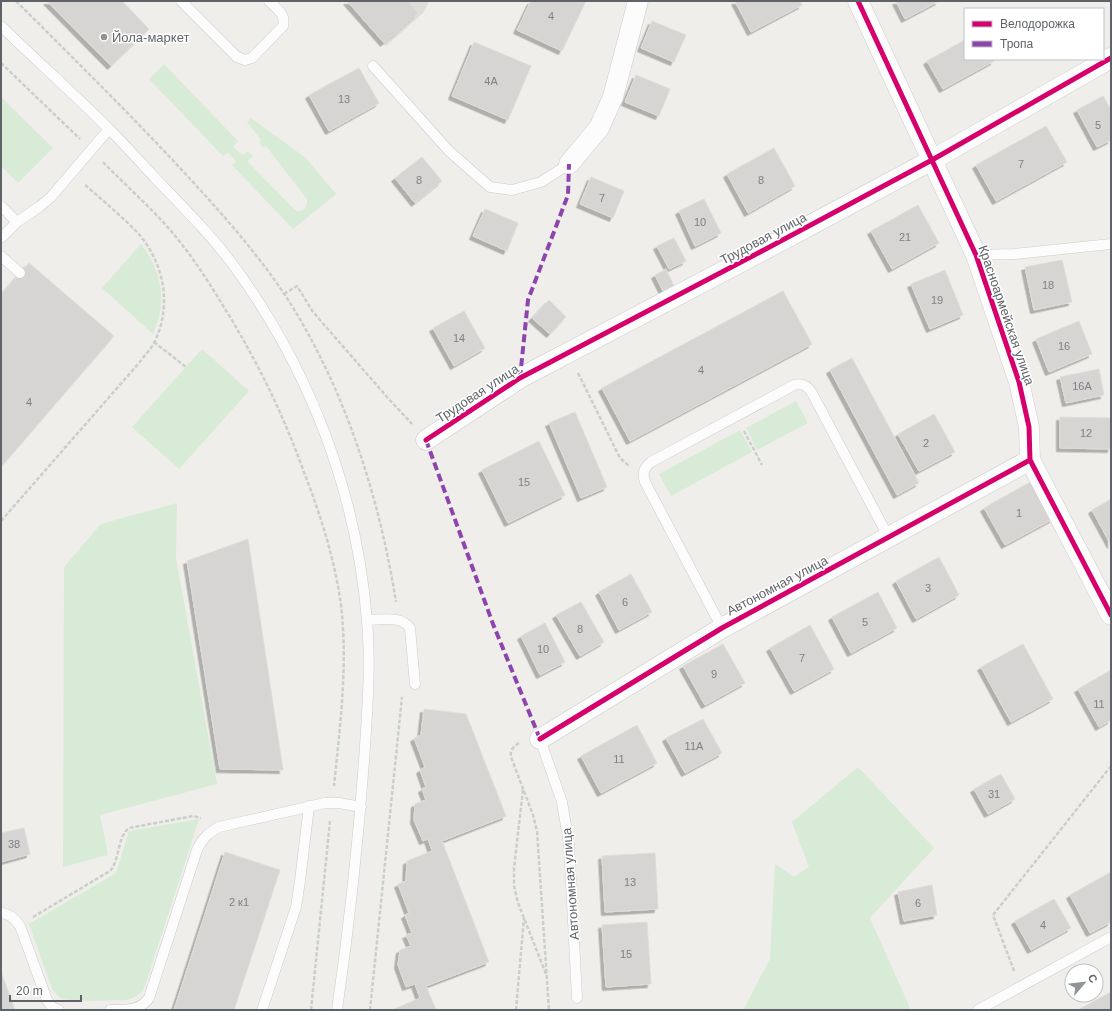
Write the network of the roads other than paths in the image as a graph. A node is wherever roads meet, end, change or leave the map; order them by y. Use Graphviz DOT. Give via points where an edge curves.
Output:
graph roads {
  1 [pos="182,1"];
  2 [pos="269,1"];
  3 [pos="638,1"];
  4 [pos="858,1"];
  5 [pos="1,26"];
  6 [pos="1111,58"];
  7 [pos="374,66"];
  8 [pos="109,129"];
  9 [pos="932,160"];
  10 [pos="569,164"];
  11 [pos="1,206"];
  12 [pos="17,222"];
  13 [pos="1,238"];
  14 [pos="1111,244"];
  15 [pos="976,255"];
  16 [pos="1,256"];
  17 [pos="20,273"];
  18 [pos="426,440"];
  19 [pos="1030,460"];
  20 [pos="889,538"];
  21 [pos="1111,616"];
  22 [pos="367,620"];
  23 [pos="722,628"];
  24 [pos="415,684"];
  25 [pos="531,741"];
  26 [pos="309,806"];
  27 [pos="361,807"];
  28 [pos="1,914"];
  29 [pos="1111,937"];
  30 [pos="577,998"];
  31 [pos="59,1010"];
  32 [pos="110,1010"];
  33 [pos="262,1010"];
  34 [pos="337,1010"];
  35 [pos="978,1010"];
  1 -- 2 [label="lane" via="237,57 245,60 252,58 283,26 282,14"];
  3 -- 10 [label="street" via="614,97 599,128"];
  4 -- 9 [label="street, Красноармейская улица"];
  5 -- 8 [label="lane"];
  6 -- 9 [label="street, Трудовая улица"];
  7 -- 10 [label="lane" via="449,151 490,187 512,190 541,182"];
  8 -- 12 [label="lane" via="45,203"];
  8 -- 22 [label="lane" via="207,233 258,300 277,331 318,414 335,462 358,551"];
  9 -- 15 [label="street, Красноармейская улица"];
  9 -- 18 [label="street, Трудовая улица" via="520,378"];
  11 -- 12 [label="lane"];
  12 -- 13 [label="lane"];
  14 -- 15 [label="lane" via="1015,254"];
  15 -- 19 [label="street, Красноармейская улица" via="1019,382 1028,427"];
  16 -- 17 [label="lane"];
  19 -- 20 [label="street, Автономная улица"];
  19 -- 21 [label="street, Красноармейская улица"];
  20 -- 23 [label="street, Автономная улица"];
  20 -- 23 [label="lane" via="808,388 804,385 794,385 736,416 651,462 643,471 644,482"];
  22 -- 24 [label="lane" via="404,621 410,628"];
  22 -- 27 [label="lane" via="368,700"];
  23 -- 25 [label="street, Автономная улица"];
  25 -- 30 [label="lane, Автономная улица" via="562,802 569,844"];
  26 -- 27 [label="lane" via="332,802"];
  26 -- 32 [label="lane" via="219,827 207,834 197,850 149,998 142,1006 133,1010"];
  26 -- 33 [label="lane" via="296,907"];
  27 -- 34 [label="lane"];
  28 -- 31 [label="lane" via="9,914 20,926 47,1000 52,1007"];
  29 -- 35 [label="lane"];
}
